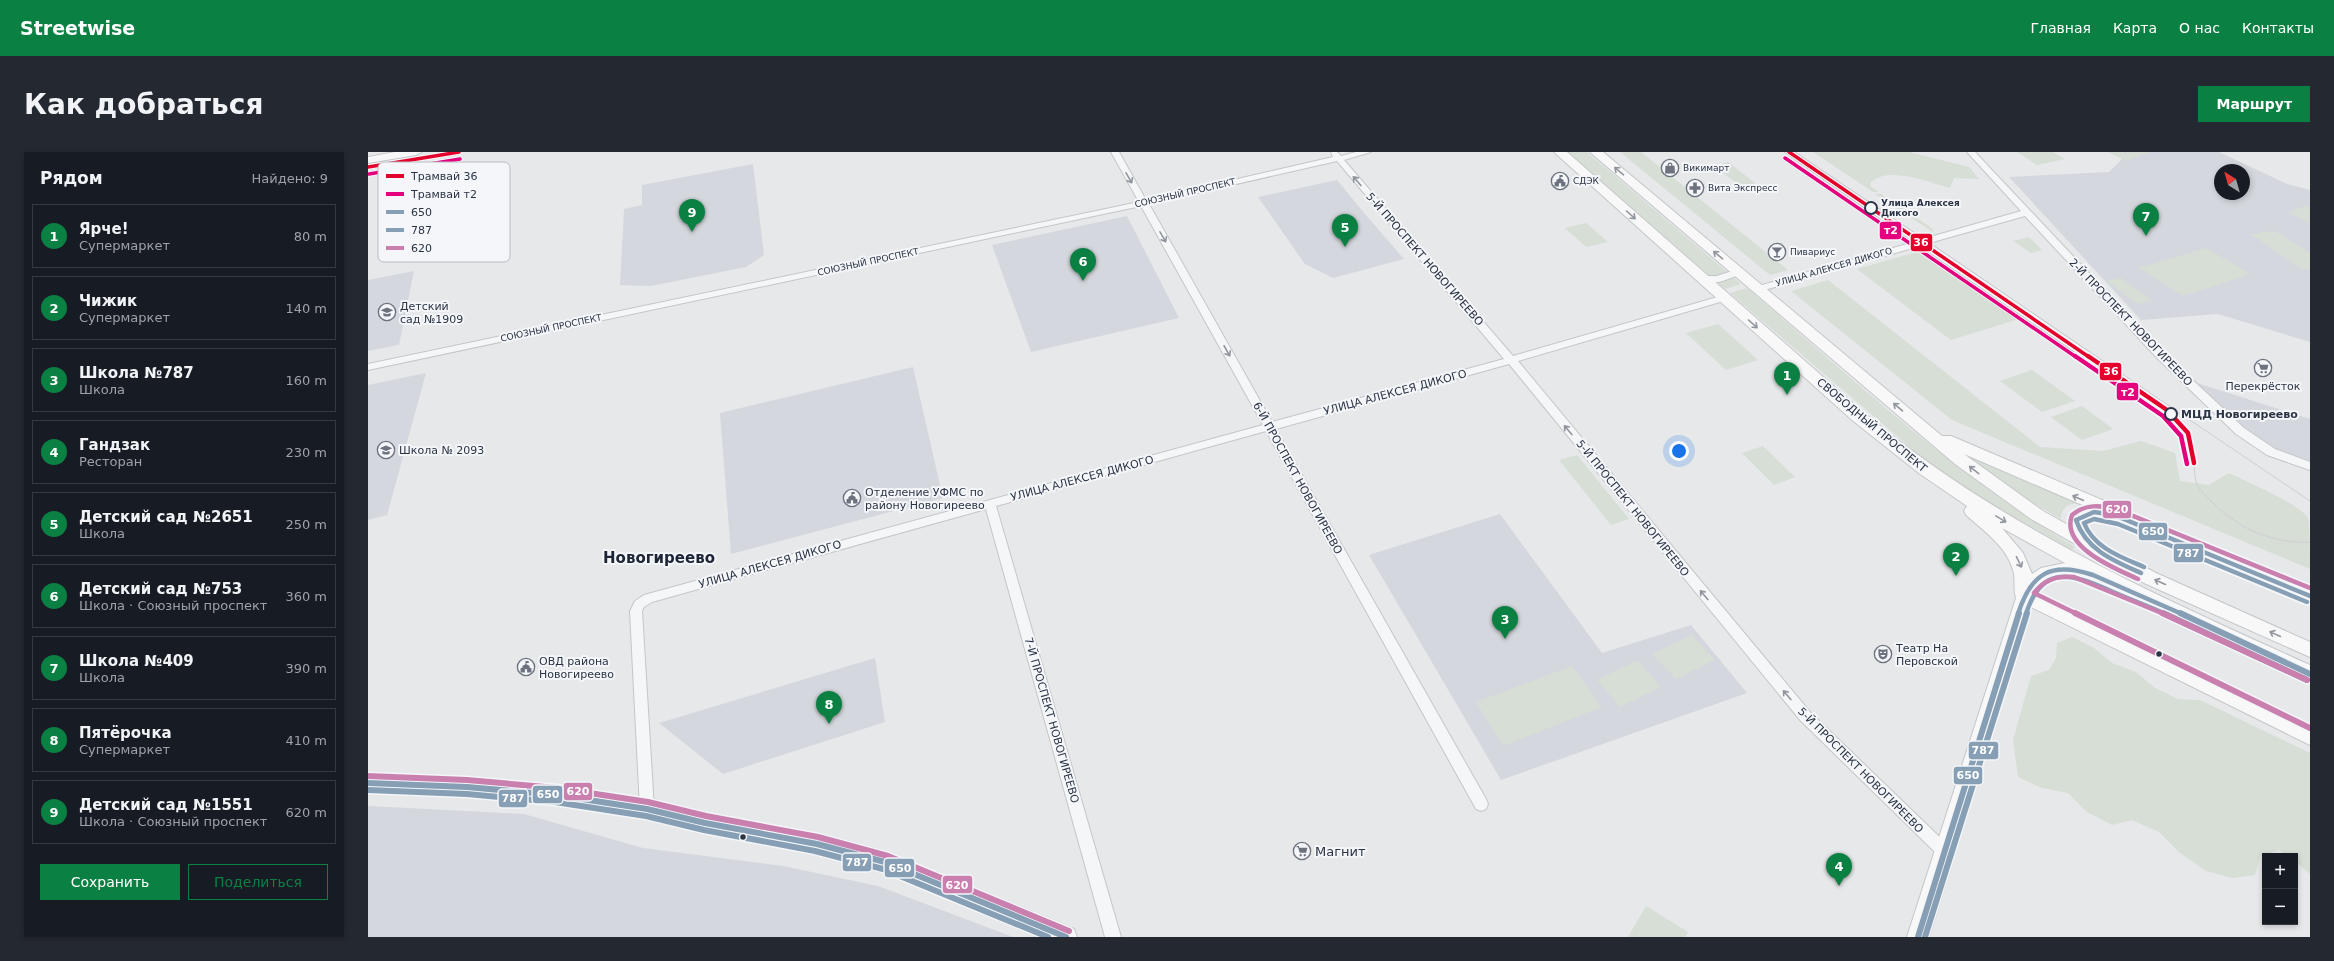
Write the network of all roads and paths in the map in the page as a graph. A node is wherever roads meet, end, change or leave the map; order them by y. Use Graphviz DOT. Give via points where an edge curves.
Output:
graph roads {
  1 [pos="376,152"];
  2 [pos="416,152"];
  3 [pos="1115,152"];
  4 [pos="1367,152"];
  5 [pos="1560,152"];
  6 [pos="1596,152"];
  7 [pos="1789,152"];
  8 [pos="1971,152"];
  9 [pos="368,153"];
  10 [pos="1335,155"];
  11 [pos="368,160"];
  12 [pos="1144,203"];
  13 [pos="2025,213"];
  14 [pos="1921,242"];
  15 [pos="1738,272"];
  16 [pos="1702,279"];
  17 [pos="1758,289"];
  18 [pos="1724,298"];
  19 [pos="1511,360"];
  20 [pos="368,367"];
  21 [pos="2167,410"];
  22 [pos="1270,427"];
  23 [pos="1928,432"];
  24 [pos="1899,451"];
  25 [pos="2310,466"];
  26 [pos="990,504"];
  27 [pos="2127,520"];
  28 [pos="2101,552"];
  29 [pos="2140,595"];
  30 [pos="2024,596"];
  31 [pos="2310,596"];
  32 [pos="2310,650"];
  33 [pos="2310,674"];
  34 [pos="2310,736"];
  35 [pos="368,782"];
  36 [pos="1480,804"];
  37 [pos="647,809"];
  38 [pos="1944,852"];
  39 [pos="1066,937"];
  40 [pos="1113,937"];
  41 [pos="1918,937"];
  1 -- 9 [label="main road"];
  2 -- 11 [label="main road"];
  3 -- 12 [label="street, 6-Й ПРОСПЕКТ НОВОГИРЕЕВО, one-way"];
  4 -- 10 [label="street, СОЮЗНЫЙ ПРОСПЕКТ"];
  5 -- 16 [label="main road, СВОБОДНЫЙ ПРОСПЕКТ, one-way"];
  15 -- 6 [label="main road, one-way"];
  7 -- 14 [label="street"];
  8 -- 13 [label="street, 2-Й ПРОСПЕКТ НОВОГИРЕЕВО"];
  10 -- 12 [label="street, СОЮЗНЫЙ ПРОСПЕКТ"];
  19 -- 10 [label="street, 5-Й ПРОСПЕКТ НОВОГИРЕЕВО, one-way"];
  12 -- 20 [label="street, СОЮЗНЫЙ ПРОСПЕКТ"];
  12 -- 22 [label="street, 6-Й ПРОСПЕКТ НОВОГИРЕЕВО, one-way"];
  13 -- 14 [label="street, УЛИЦА АЛЕКСЕЯ ДИКОГО"];
  13 -- 25 [label="street, 2-Й ПРОСПЕКТ НОВОГИРЕЕВО" via="2162,357 2244,435 2271,452"];
  14 -- 17 [label="street, УЛИЦА АЛЕКСЕЯ ДИКОГО"];
  14 -- 21 [label="street"];
  15 -- 16 [label="street" via="1718,279"];
  15 -- 17 [label="main road"];
  16 -- 18 [label="main road, СВОБОДНЫЙ ПРОСПЕКТ"];
  23 -- 17 [label="main road, one-way"];
  18 -- 19 [label="street, УЛИЦА АЛЕКСЕЯ ДИКОГО"];
  18 -- 24 [label="main road, СВОБОДНЫЙ ПРОСПЕКТ, one-way"];
  19 -- 22 [label="street, УЛИЦА АЛЕКСЕЯ ДИКОГО"];
  38 -- 19 [label="street, 5-Й ПРОСПЕКТ НОВОГИРЕЕВО, one-way" via="1805,716"];
  22 -- 26 [label="street, УЛИЦА АЛЕКСЕЯ ДИКОГО"];
  22 -- 36 [label="street, 6-Й ПРОСПЕКТ НОВОГИРЕЕВО"];
  27 -- 23 [label="main road, one-way"];
  28 -- 23 [label="main road, one-way" via="2006,494"];
  24 -- 29 [label="main road, СВОБОДНЫЙ ПРОСПЕКТ, one-way" via="1987,510 2063,555"];
  24 -- 30 [label="main road, one-way" via="2006,542 2014,552 2024,574"];
  26 -- 37 [label="street, УЛИЦА АЛЕКСЕЯ ДИКОГО" via="655,596 639,604 636,611"];
  26 -- 40 [label="street, 7-Й ПРОСПЕКТ НОВОГИРЕЕВО"];
  27 -- 28 [label="main road" via="2100,512 2089,512 2076,520 2080,535"];
  27 -- 31 [label="main road"];
  32 -- 28 [label="main road, one-way"];
  29 -- 30 [label="main road" via="2061,568 2041,575"];
  29 -- 33 [label="main road"];
  30 -- 34 [label="main road"];
  30 -- 38 [label="main road"];
  35 -- 37 [label="main road" via="556,795"];
  37 -- 39 [label="main road" via="705,823 817,844 884,862"];
  38 -- 41 [label="main road"];
}
